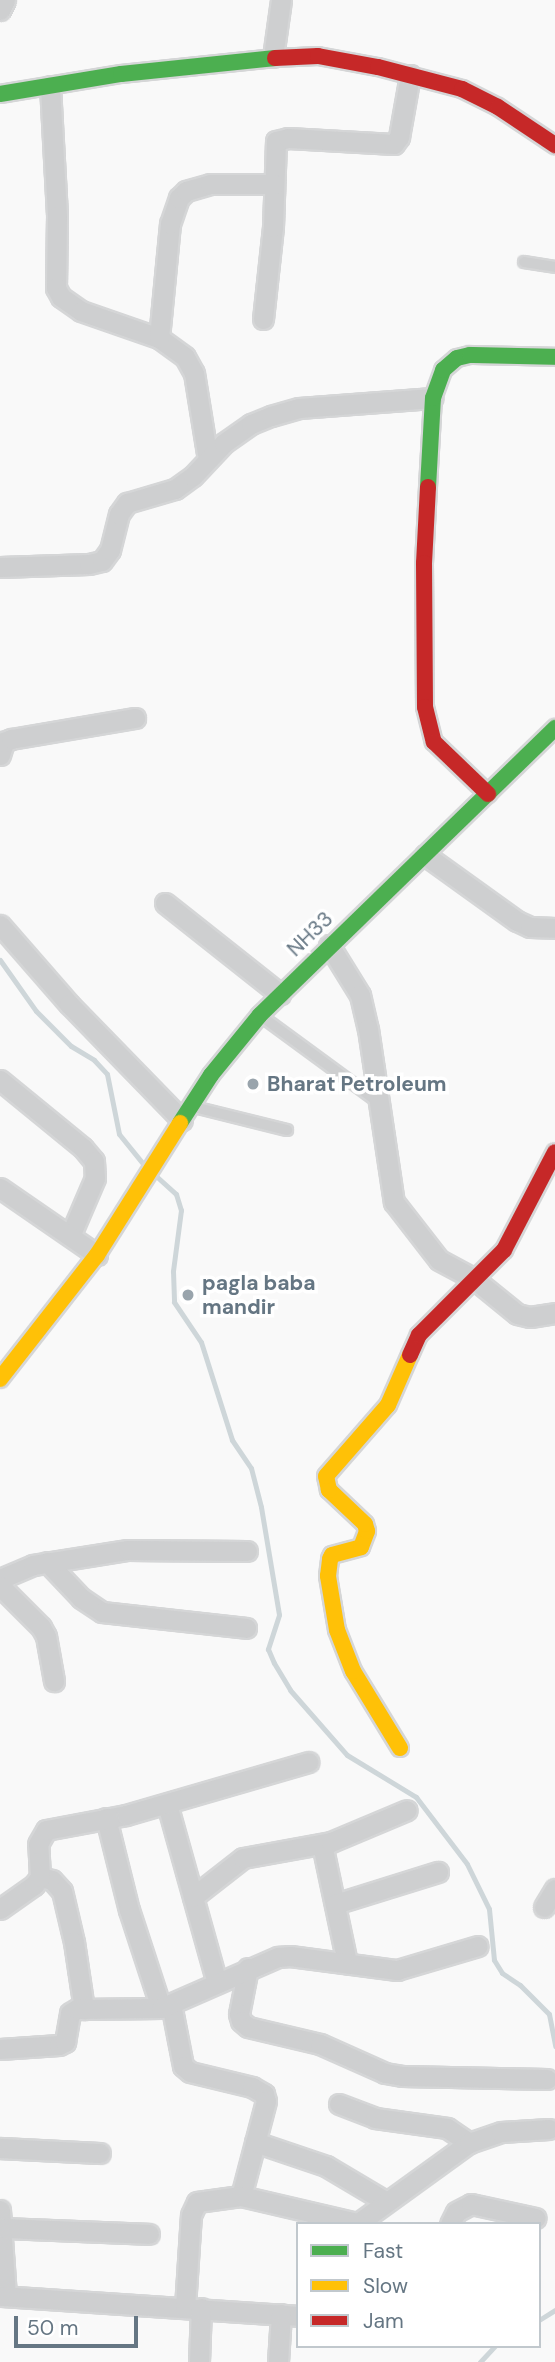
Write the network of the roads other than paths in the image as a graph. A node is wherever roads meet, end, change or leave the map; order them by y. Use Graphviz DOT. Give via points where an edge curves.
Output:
graph roads {
  1 [pos="5,0"];
  2 [pos="281,0"];
  3 [pos="0,10"];
  4 [pos="273,57"];
  5 [pos="410,75"];
  6 [pos="50,86"];
  7 [pos="0,94"];
  8 [pos="555,145"];
  9 [pos="274,184"];
  10 [pos="524,262"];
  11 [pos="555,267"];
  12 [pos="263,318"];
  13 [pos="159,338"];
  14 [pos="555,357"];
  15 [pos="433,398"];
  16 [pos="208,459"];
  17 [pos="0,566"];
  18 [pos="135,718"];
  19 [pos="555,728"];
  20 [pos="0,755"];
  21 [pos="488,794"];
  22 [pos="425,855"];
  23 [pos="165,903"];
  24 [pos="0,925"];
  25 [pos="555,928"];
  26 [pos="329,945"];
  27 [pos="280,994"];
  28 [pos="260,1015"];
  29 [pos="0,1080"];
  30 [pos="378,1102"];
  31 [pos="186,1113"];
  32 [pos="287,1130"];
  33 [pos="555,1152"];
  34 [pos="0,1188"];
  35 [pos="71,1234"];
  36 [pos="97,1255"];
  37 [pos="474,1279"];
  38 [pos="555,1313"];
  39 [pos="0,1379"];
  40 [pos="247,1551"];
  41 [pos="47,1562"];
  42 [pos="1,1578"];
  43 [pos="246,1628"];
  44 [pos="54,1681"];
  45 [pos="400,1748"];
  46 [pos="308,1762"];
  47 [pos="167,1804"];
  48 [pos="407,1810"];
  49 [pos="106,1818"];
  50 [pos="322,1844"];
  51 [pos="438,1872"];
  52 [pos="40,1877"];
  53 [pos="555,1889"];
  54 [pos="192,1897"];
  55 [pos="335,1904"];
  56 [pos="544,1907"];
  57 [pos="0,1909"];
  58 [pos="478,1946"];
  59 [pos="347,1964"];
  60 [pos="248,1968"];
  61 [pos="217,1983"];
  62 [pos="166,2006"];
  63 [pos="84,2009"];
  64 [pos="0,2049"];
  65 [pos="547,2079"];
  66 [pos="339,2104"];
  67 [pos="549,2129"];
  68 [pos="255,2142"];
  69 [pos="469,2143"];
  70 [pos="0,2148"];
  71 [pos="100,2153"];
  72 [pos="241,2196"];
  73 [pos="385,2202"];
  74 [pos="536,2217"];
  75 [pos="1,2219"];
  76 [pos="353,2222"];
  77 [pos="358,2222"];
  78 [pos="451,2222"];
  79 [pos="149,2234"];
  80 [pos="3,2296"];
  81 [pos="193,2307"];
  82 [pos="290,2315"];
  83 [pos="199,2362"];
  84 [pos="278,2362"];
  1 -- 3 [label="street"];
  2 -- 4 [label="street"];
  4 -- 5 [label="street" via="318,56"];
  4 -- 6 [label="street"];
  5 -- 8 [label="street" via="479,96"];
  5 -- 9 [label="street" via="394,144 279,139"];
  6 -- 7 [label="street"];
  6 -- 13 [label="street" via="57,216 55,288 81,312"];
  9 -- 12 [label="street"];
  9 -- 13 [label="street" via="210,184 179,198 170,224"];
  10 -- 11 [label="lane"];
  13 -- 16 [label="street" via="186,357 194,373"];
  14 -- 15 [label="street" via="457,358 443,370"];
  15 -- 16 [label="street" via="290,411 251,424"];
  15 -- 21 [label="street" via="424,563 425,708 434,742"];
  16 -- 17 [label="street" via="175,489 127,503 102,561"];
  18 -- 20 [label="street" via="11,739 4,742"];
  19 -- 21 [label="street, NH33"];
  21 -- 22 [label="street, NH33"];
  22 -- 25 [label="street" via="517,921 530,927"];
  22 -- 26 [label="street, NH33"];
  23 -- 27 [label="street"];
  24 -- 31 [label="street" via="69,1004"];
  26 -- 27 [label="street, NH33"];
  26 -- 30 [label="street" via="360,995"];
  27 -- 28 [label="street, NH33"];
  28 -- 30 [label="lane"];
  28 -- 31 [label="street, NH33"];
  29 -- 35 [label="street" via="94,1161 94,1178"];
  30 -- 37 [label="street" via="394,1202 439,1260"];
  31 -- 32 [label="lane"];
  31 -- 36 [label="street, NH33"];
  33 -- 37 [label="street" via="504,1250"];
  34 -- 35 [label="street"];
  35 -- 36 [label="street"];
  36 -- 39 [label="street, NH33"];
  37 -- 38 [label="street" via="523,1316"];
  37 -- 45 [label="street" via="419,1335 388,1405 326,1476 329,1490 367,1531 361,1547 330,1559 328,1576 337,1630 353,1671"];
  40 -- 41 [label="street" via="128,1550"];
  41 -- 42 [label="street"];
  41 -- 43 [label="street" via="81,1598 102,1612"];
  42 -- 44 [label="street" via="46,1636"];
  46 -- 47 [label="street"];
  47 -- 49 [label="street"];
  47 -- 54 [label="street"];
  48 -- 50 [label="street"];
  49 -- 52 [label="street" via="67,1824 41,1835"];
  49 -- 62 [label="street" via="130,1910"];
  50 -- 54 [label="street" via="243,1858"];
  50 -- 55 [label="street"];
  51 -- 55 [label="street"];
  52 -- 57 [label="street"];
  52 -- 63 [label="street" via="52,1880 62,1891"];
  53 -- 56 [label="street"];
  54 -- 61 [label="street"];
  55 -- 59 [label="street"];
  58 -- 59 [label="street" via="397,1970"];
  59 -- 60 [label="street" via="290,1956"];
  60 -- 61 [label="street"];
  60 -- 65 [label="street" via="239,2014 248,2027 320,2044 394,2075"];
  61 -- 62 [label="street"];
  62 -- 63 [label="street"];
  62 -- 68 [label="street" via="183,2066 264,2094"];
  63 -- 64 [label="street" via="70,2013 65,2042 59,2045"];
  66 -- 69 [label="street" via="375,2118 447,2129"];
  67 -- 69 [label="street" via="501,2132"];
  68 -- 72 [label="street"];
  68 -- 73 [label="street" via="326,2166"];
  69 -- 73 [label="street"];
  70 -- 71 [label="street"];
  72 -- 76 [label="street"];
  72 -- 81 [label="street" via="204,2199 193,2207"];
  73 -- 77 [label="street"];
  74 -- 78 [label="street" via="471,2204 462,2206"];
  75 -- 79 [label="street"];
  75 -- 80 [label="street"];
  80 -- 81 [label="street"];
  81 -- 82 [label="street"];
  81 -- 83 [label="street"];
  82 -- 84 [label="street"];
}
